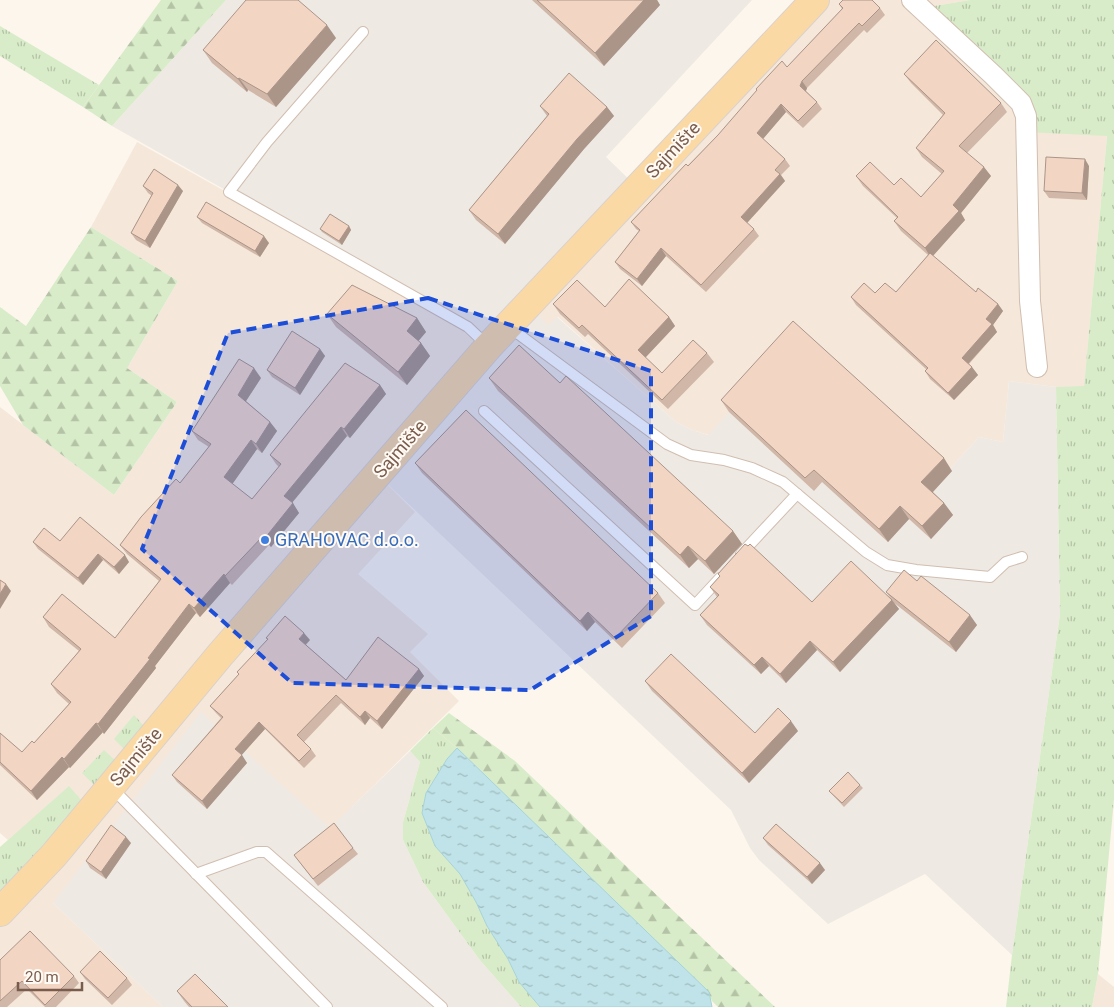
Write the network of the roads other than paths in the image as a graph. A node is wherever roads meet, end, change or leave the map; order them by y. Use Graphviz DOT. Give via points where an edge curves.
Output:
graph roads {
  1 [pos="815,0"];
  2 [pos="912,0"];
  3 [pos="363,32"];
  4 [pos="508,326"];
  5 [pos="489,346"];
  6 [pos="1037,366"];
  7 [pos="484,411"];
  8 [pos="797,494"];
  9 [pos="1022,557"];
  10 [pos="110,787"];
  11 [pos="196,874"];
  12 [pos="0,912"];
  13 [pos="327,1007"];
  14 [pos="442,1007"];
  1 -- 4 [label="main road, Sajmište"];
  2 -- 6 [label="street" via="1021,103 1026,116 1030,301"];
  3 -- 5 [label="lane" via="267,142 229,192 468,327"];
  4 -- 5 [label="main road, Sajmište"];
  4 -- 8 [label="lane" via="667,444 691,455 752,468 783,482"];
  5 -- 10 [label="main road, Sajmište" via="220,655"];
  7 -- 8 [label="lane" via="694,605"];
  8 -- 9 [label="lane" via="866,552 887,565 990,577 1006,562"];
  10 -- 11 [label="lane"];
  10 -- 12 [label="main road, Sajmište" via="54,856"];
  11 -- 13 [label="lane"];
  11 -- 14 [label="lane" via="257,852 266,852"];
}
